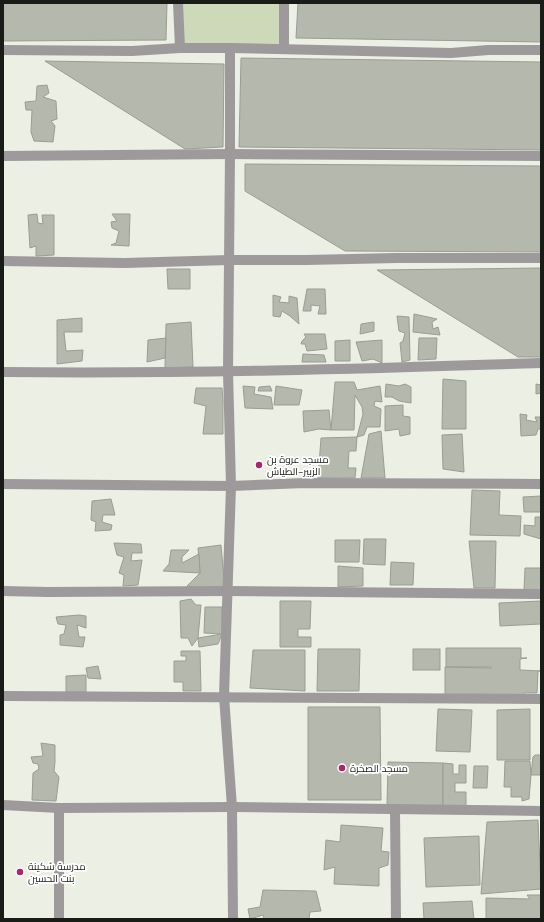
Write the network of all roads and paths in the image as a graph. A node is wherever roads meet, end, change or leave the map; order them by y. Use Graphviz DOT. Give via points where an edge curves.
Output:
graph roads {
  1 [pos="178,3"];
  2 [pos="284,3"];
  3 [pos="180,48"];
  4 [pos="230,48"];
  5 [pos="284,49"];
  6 [pos="3,50"];
  7 [pos="541,50"];
  8 [pos="230,154"];
  9 [pos="3,156"];
  10 [pos="541,156"];
  11 [pos="541,258"];
  12 [pos="229,260"];
  13 [pos="3,261"];
  14 [pos="541,363"];
  15 [pos="3,372"];
  16 [pos="228,372"];
  17 [pos="3,484"];
  18 [pos="541,484"];
  19 [pos="231,486"];
  20 [pos="3,591"];
  21 [pos="228,591"];
  22 [pos="541,594"];
  23 [pos="3,696"];
  24 [pos="224,696"];
  25 [pos="541,699"];
  26 [pos="3,806"];
  27 [pos="232,806"];
  28 [pos="59,808"];
  29 [pos="395,809"];
  30 [pos="541,811"];
  31 [pos="59,919"];
  32 [pos="233,919"];
  33 [pos="396,919"];
  1 -- 3 [label="street"];
  2 -- 5 [label="street"];
  3 -- 4 [label="street"];
  3 -- 6 [label="street" via="132,51"];
  4 -- 5 [label="street"];
  4 -- 8 [label="street"];
  5 -- 7 [label="street" via="451,53"];
  8 -- 9 [label="street"];
  8 -- 10 [label="street"];
  8 -- 12 [label="street"];
  11 -- 12 [label="street"];
  12 -- 13 [label="street" via="125,263"];
  12 -- 16 [label="street"];
  14 -- 16 [label="street"];
  15 -- 16 [label="street"];
  16 -- 19 [label="street"];
  17 -- 19 [label="street"];
  18 -- 19 [label="street" via="305,483"];
  19 -- 21 [label="street"];
  20 -- 21 [label="street"];
  21 -- 22 [label="street"];
  21 -- 24 [label="street"];
  23 -- 24 [label="street"];
  24 -- 25 [label="street"];
  24 -- 27 [label="street"];
  26 -- 28 [label="street"];
  27 -- 28 [label="street"];
  27 -- 29 [label="street"];
  27 -- 32 [label="street"];
  28 -- 31 [label="street"];
  29 -- 30 [label="street"];
  29 -- 33 [label="street"];
}
